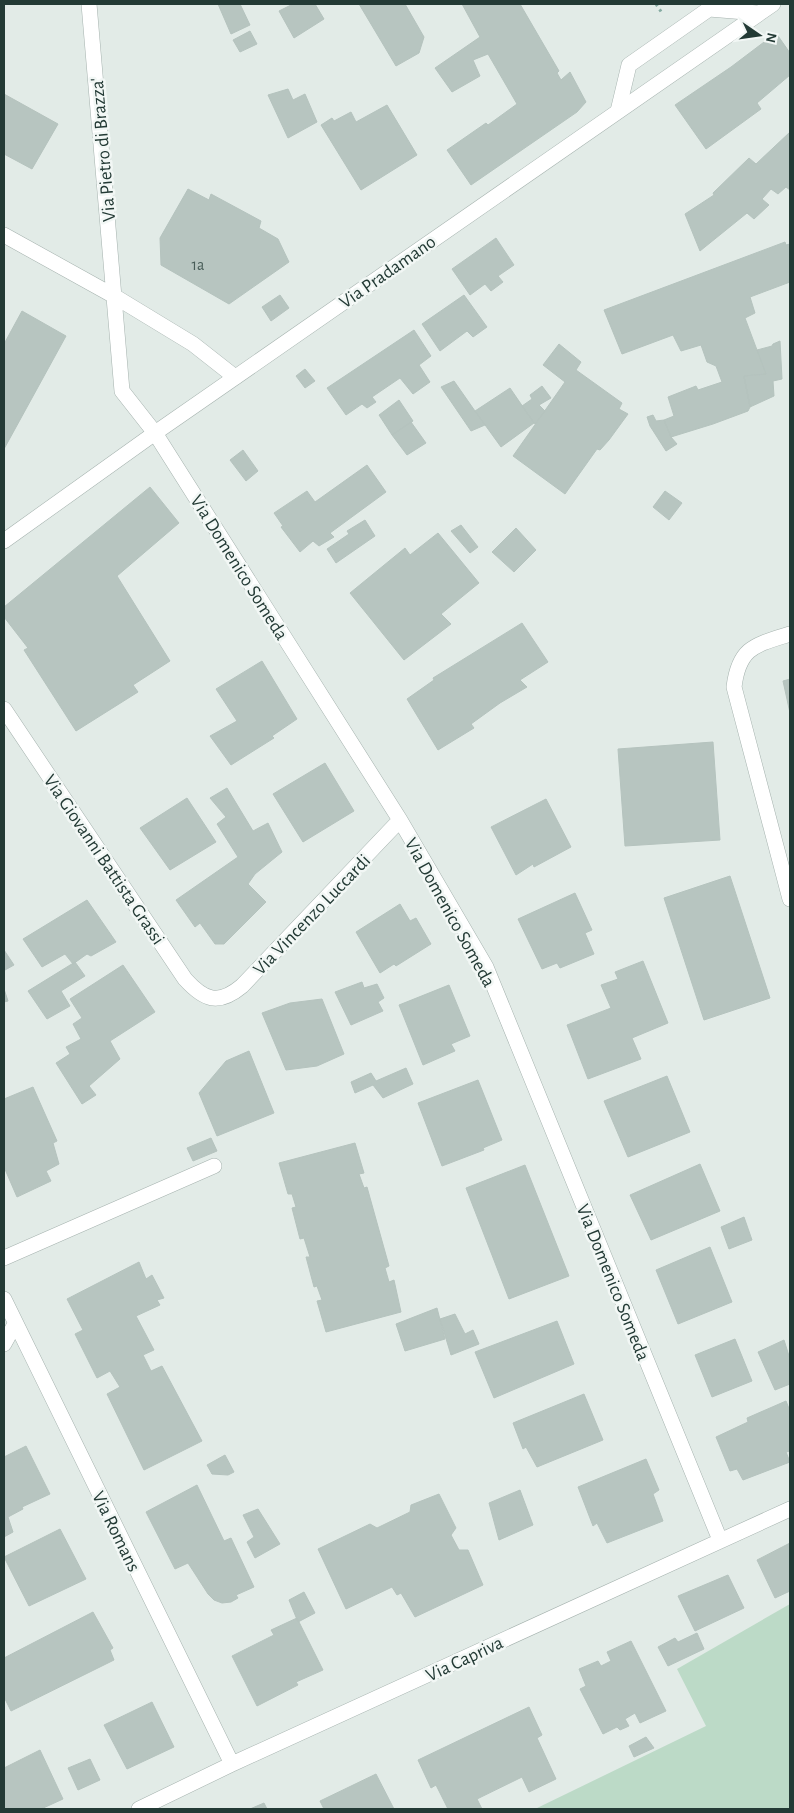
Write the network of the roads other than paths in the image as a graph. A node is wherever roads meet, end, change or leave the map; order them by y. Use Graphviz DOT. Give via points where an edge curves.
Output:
graph roads {
  1 [pos="90,4"];
  2 [pos="773,4"];
  3 [pos="758,13"];
  4 [pos="618,111"];
  5 [pos="4,235"];
  6 [pos="114,296"];
  7 [pos="235,377"];
  8 [pos="155,433"];
  9 [pos="4,541"];
  10 [pos="790,634"];
  11 [pos="4,709"];
  12 [pos="400,820"];
  13 [pos="790,899"];
  14 [pos="215,998"];
  15 [pos="214,1166"];
  16 [pos="4,1258"];
  17 [pos="4,1298"];
  18 [pos="15,1324"];
  19 [pos="4,1344"];
  20 [pos="790,1509"];
  21 [pos="720,1540"];
  22 [pos="232,1764"];
  23 [pos="139,1809"];
  1 -- 6 [label="street, Via Pietro di Brazza'"];
  2 -- 3 [label="street, Via Pradamano"];
  3 -- 4 [label="street, Via Pradamano"];
  3 -- 4 [label="street" via="710,9 675,32 629,65"];
  4 -- 7 [label="street, Via Pradamano"];
  5 -- 6 [label="street"];
  6 -- 7 [label="street" via="193,344"];
  6 -- 8 [label="street, Via Pietro di Brazza'" via="122,391"];
  7 -- 8 [label="street, Via Pradamano"];
  8 -- 9 [label="street, Via Pradamano"];
  8 -- 12 [label="street, Via Domenico Someda"];
  10 -- 13 [label="street" via="767,641 746,653 739,661 734,687"];
  11 -- 14 [label="street, Via Giovanni Battista Grassi" via="185,980 203,996"];
  12 -- 14 [label="street, Via Vincenzo Luccardi" via="242,986 226,996"];
  12 -- 21 [label="street, Via Domenico Someda" via="486,967"];
  15 -- 16 [label="street"];
  17 -- 18 [label="street, Via Romans"];
  18 -- 19 [label="street"];
  18 -- 22 [label="street, Via Romans"];
  20 -- 21 [label="street, Via Capriva"];
  21 -- 22 [label="street, Via Capriva"];
  22 -- 23 [label="street, Via Capriva"];
}
